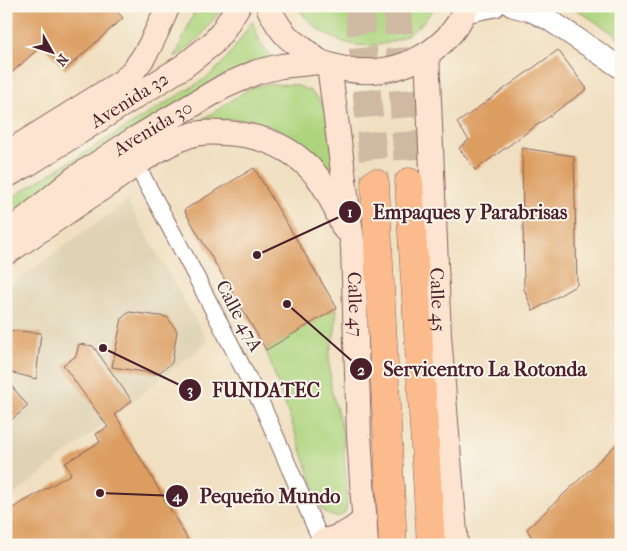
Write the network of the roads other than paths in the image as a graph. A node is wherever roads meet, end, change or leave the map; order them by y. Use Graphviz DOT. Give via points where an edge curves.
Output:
graph roads {
  1 [pos="168,6"];
  2 [pos="238,6"];
  3 [pos="268,6"];
  4 [pos="495,6"];
  5 [pos="512,6"];
  6 [pos="466,9"];
  7 [pos="427,54"];
  8 [pos="325,63"];
  9 [pos="621,68"];
  10 [pos="6,154"];
  11 [pos="136,164"];
  12 [pos="6,176"];
  13 [pos="410,182"];
  14 [pos="375,184"];
  15 [pos="6,235"];
  16 [pos="354,248"];
  17 [pos="6,253"];
  18 [pos="365,519"];
  19 [pos="322,543"];
  20 [pos="366,545"];
  21 [pos="393,545"];
  22 [pos="431,545"];
  23 [pos="456,545"];
  1 -- 10 [label="main road" via="152,42 131,74"];
  2 -- 12 [label="main road, Avenida 32" via="213,43 184,66"];
  3 -- 8 [label="main road" via="285,35"];
  4 -- 6 [label="street"];
  5 -- 9 [label="street" via="548,19"];
  6 -- 7 [label="main road" via="442,43"];
  7 -- 8 [label="main road" via="390,70 369,72"];
  7 -- 23 [label="main road, Calle 45" via="439,335"];
  8 -- 15 [label="main road, Avenida 30" via="281,66 223,87 132,140 75,178"];
  8 -- 16 [label="main road, Calle 47"];
  11 -- 16 [label="main road" via="166,146 209,132 250,135 266,141 302,160 318,176"];
  11 -- 17 [label="main road"];
  11 -- 19 [label="street, Calle 47A" via="262,405"];
  13 -- 22 [label="highway"];
  14 -- 21 [label="highway"];
  16 -- 18 [label="main road, Calle 47" via="359,435"];
  18 -- 19 [label="main road" via="342,536"];
  18 -- 20 [label="main road, Calle 47"];
}
